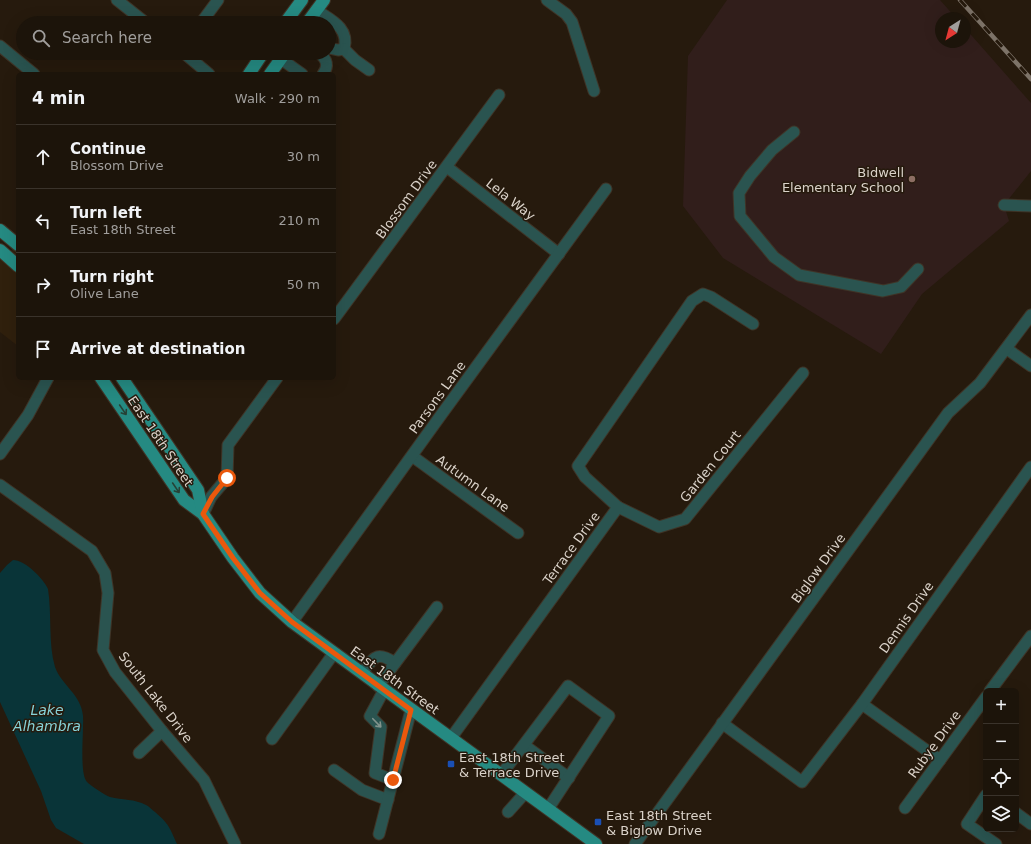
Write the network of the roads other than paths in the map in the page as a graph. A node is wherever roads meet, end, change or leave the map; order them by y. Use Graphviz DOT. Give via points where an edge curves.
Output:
graph roads {
  1 [pos="117,0"];
  2 [pos="218,0"];
  3 [pos="302,0"];
  4 [pos="324,0"];
  5 [pos="547,0"];
  6 [pos="316,10"];
  7 [pos="137,16"];
  8 [pos="206,16"];
  9 [pos="290,16"];
  10 [pos="312,16"];
  11 [pos="324,16"];
  12 [pos="336,25"];
  13 [pos="0,46"];
  14 [pos="344,49"];
  15 [pos="336,50"];
  16 [pos="16,59"];
  17 [pos="17,60"];
  18 [pos="192,60"];
  19 [pos="258,60"];
  20 [pos="280,60"];
  21 [pos="287,60"];
  22 [pos="326,60"];
  23 [pos="369,70"];
  24 [pos="32,72"];
  25 [pos="207,72"];
  26 [pos="250,72"];
  27 [pos="271,72"];
  28 [pos="300,72"];
  29 [pos="324,72"];
  30 [pos="594,91"];
  31 [pos="499,95"];
  32 [pos="794,132"];
  33 [pos="447,167"];
  34 [pos="606,189"];
  35 [pos="1004,205"];
  36 [pos="1031,206"];
  37 [pos="0,230"];
  38 [pos="16,243"];
  39 [pos="0,250"];
  40 [pos="559,254"];
  41 [pos="16,264"];
  42 [pos="918,269"];
  43 [pos="1031,315"];
  44 [pos="336,316"];
  45 [pos="753,324"];
  46 [pos="1006,349"];
  47 [pos="1031,366"];
  48 [pos="803,373"];
  49 [pos="47,380"];
  50 [pos="102,380"];
  51 [pos="123,380"];
  52 [pos="276,380"];
  53 [pos="0,454"];
  54 [pos="412,456"];
  55 [pos="1031,467"];
  56 [pos="0,485"];
  57 [pos="618,507"];
  58 [pos="203,514"];
  59 [pos="518,533"];
  60 [pos="437,607"];
  61 [pos="292,622"];
  62 [pos="1031,636"];
  63 [pos="334,653"];
  64 [pos="395,663"];
  65 [pos="362,673"];
  66 [pos="381,688"];
  67 [pos="992,688"];
  68 [pos="983,701"];
  69 [pos="862,704"];
  70 [pos="411,710"];
  71 [pos="722,723"];
  72 [pos="162,730"];
  73 [pos="451,738"];
  74 [pos="272,739"];
  75 [pos="524,745"];
  76 [pos="139,753"];
  77 [pos="940,760"];
  78 [pos="334,770"];
  79 [pos="501,775"];
  80 [pos="569,778"];
  81 [pos="393,780"];
  82 [pos="525,793"];
  83 [pos="985,796"];
  84 [pos="388,800"];
  85 [pos="905,808"];
  86 [pos="548,809"];
  87 [pos="508,812"];
  88 [pos="1019,815"];
  89 [pos="1031,824"];
  90 [pos="379,834"];
  91 [pos="235,844"];
  92 [pos="596,844"];
  93 [pos="635,844"];
  94 [pos="996,844"];
  1 -- 7 [label="street"];
  2 -- 8 [label="street"];
  3 -- 9 [label="main road"];
  4 -- 6 [label="main road"];
  5 -- 30 [label="street" via="566,14 572,22"];
  6 -- 10 [label="main road"];
  6 -- 11 [label="street"];
  12 -- 14 [label="street" via="344,31"];
  13 -- 16 [label="street"];
  14 -- 15 [label="street"];
  14 -- 23 [label="street"];
  17 -- 24 [label="street"];
  18 -- 25 [label="street"];
  19 -- 26 [label="main road"];
  20 -- 27 [label="main road"];
  21 -- 28 [label="street"];
  22 -- 29 [label="street" via="327,68"];
  31 -- 33 [label="street, Blossom Drive"];
  32 -- 42 [label="street" via="772,150 739,193 740,216 774,257 799,275 883,291 901,287"];
  33 -- 40 [label="street, Lela Way"];
  33 -- 44 [label="street, Blossom Drive"];
  34 -- 40 [label="street, Parsons Lane"];
  35 -- 36 [label="street"];
  37 -- 38 [label="main road"];
  39 -- 41 [label="main road"];
  40 -- 54 [label="street, Parsons Lane"];
  43 -- 46 [label="street, Biglow Drive"];
  45 -- 57 [label="street, Terrace Drive" via="711,297 703,294 692,301 578,466 585,478"];
  46 -- 47 [label="street"];
  46 -- 71 [label="street, Biglow Drive" via="980,383 948,413"];
  48 -- 57 [label="street, Garden Court" via="685,519 659,527"];
  49 -- 53 [label="street" via="28,414"];
  50 -- 58 [label="main road, East 18th Street, one-way" via="184,500"];
  51 -- 58 [label="main road, East 18th Street" via="198,490"];
  52 -- 58 [label="street" via="228,445 227,478"];
  54 -- 59 [label="street, Autumn Lane"];
  54 -- 61 [label="street, Parsons Lane"];
  55 -- 69 [label="street, Dennis Drive"];
  56 -- 72 [label="street, South Lake Drive" via="92,551 105,573 108,592 103,650 115,672"];
  57 -- 73 [label="street, Terrace Drive"];
  58 -- 61 [label="main road, East 18th Street" via="260,593"];
  60 -- 64 [label="street"];
  61 -- 63 [label="main road, East 18th Street"];
  62 -- 67 [label="street"];
  63 -- 65 [label="main road, East 18th Street"];
  63 -- 74 [label="street"];
  64 -- 65 [label="street" via="380,656 374,658"];
  64 -- 66 [label="street"];
  65 -- 66 [label="main road, East 18th Street"];
  66 -- 70 [label="main road, East 18th Street"];
  66 -- 81 [label="street, one-way" via="370,716 381,727 375,773"];
  68 -- 77 [label="street, Rubye Drive"];
  69 -- 71 [label="street, Dennis Drive" via="802,782"];
  69 -- 77 [label="street"];
  70 -- 73 [label="main road, East 18th Street"];
  70 -- 81 [label="street"];
  71 -- 93 [label="street, Biglow Drive"];
  72 -- 76 [label="street"];
  72 -- 91 [label="street, South Lake Drive" via="204,780"];
  73 -- 79 [label="main road, East 18th Street"];
  75 -- 79 [label="street"];
  75 -- 80 [label="street"];
  75 -- 80 [label="street" via="568,686 609,716"];
  77 -- 85 [label="street, Rubye Drive"];
  78 -- 84 [label="street" via="362,790"];
  79 -- 82 [label="main road, East 18th Street"];
  80 -- 86 [label="street"];
  81 -- 84 [label="street"];
  82 -- 86 [label="main road, East 18th Street"];
  82 -- 87 [label="street"];
  83 -- 94 [label="street" via="967,824"];
  84 -- 90 [label="street"];
  86 -- 92 [label="main road, East 18th Street"];
  88 -- 89 [label="street"];
}
